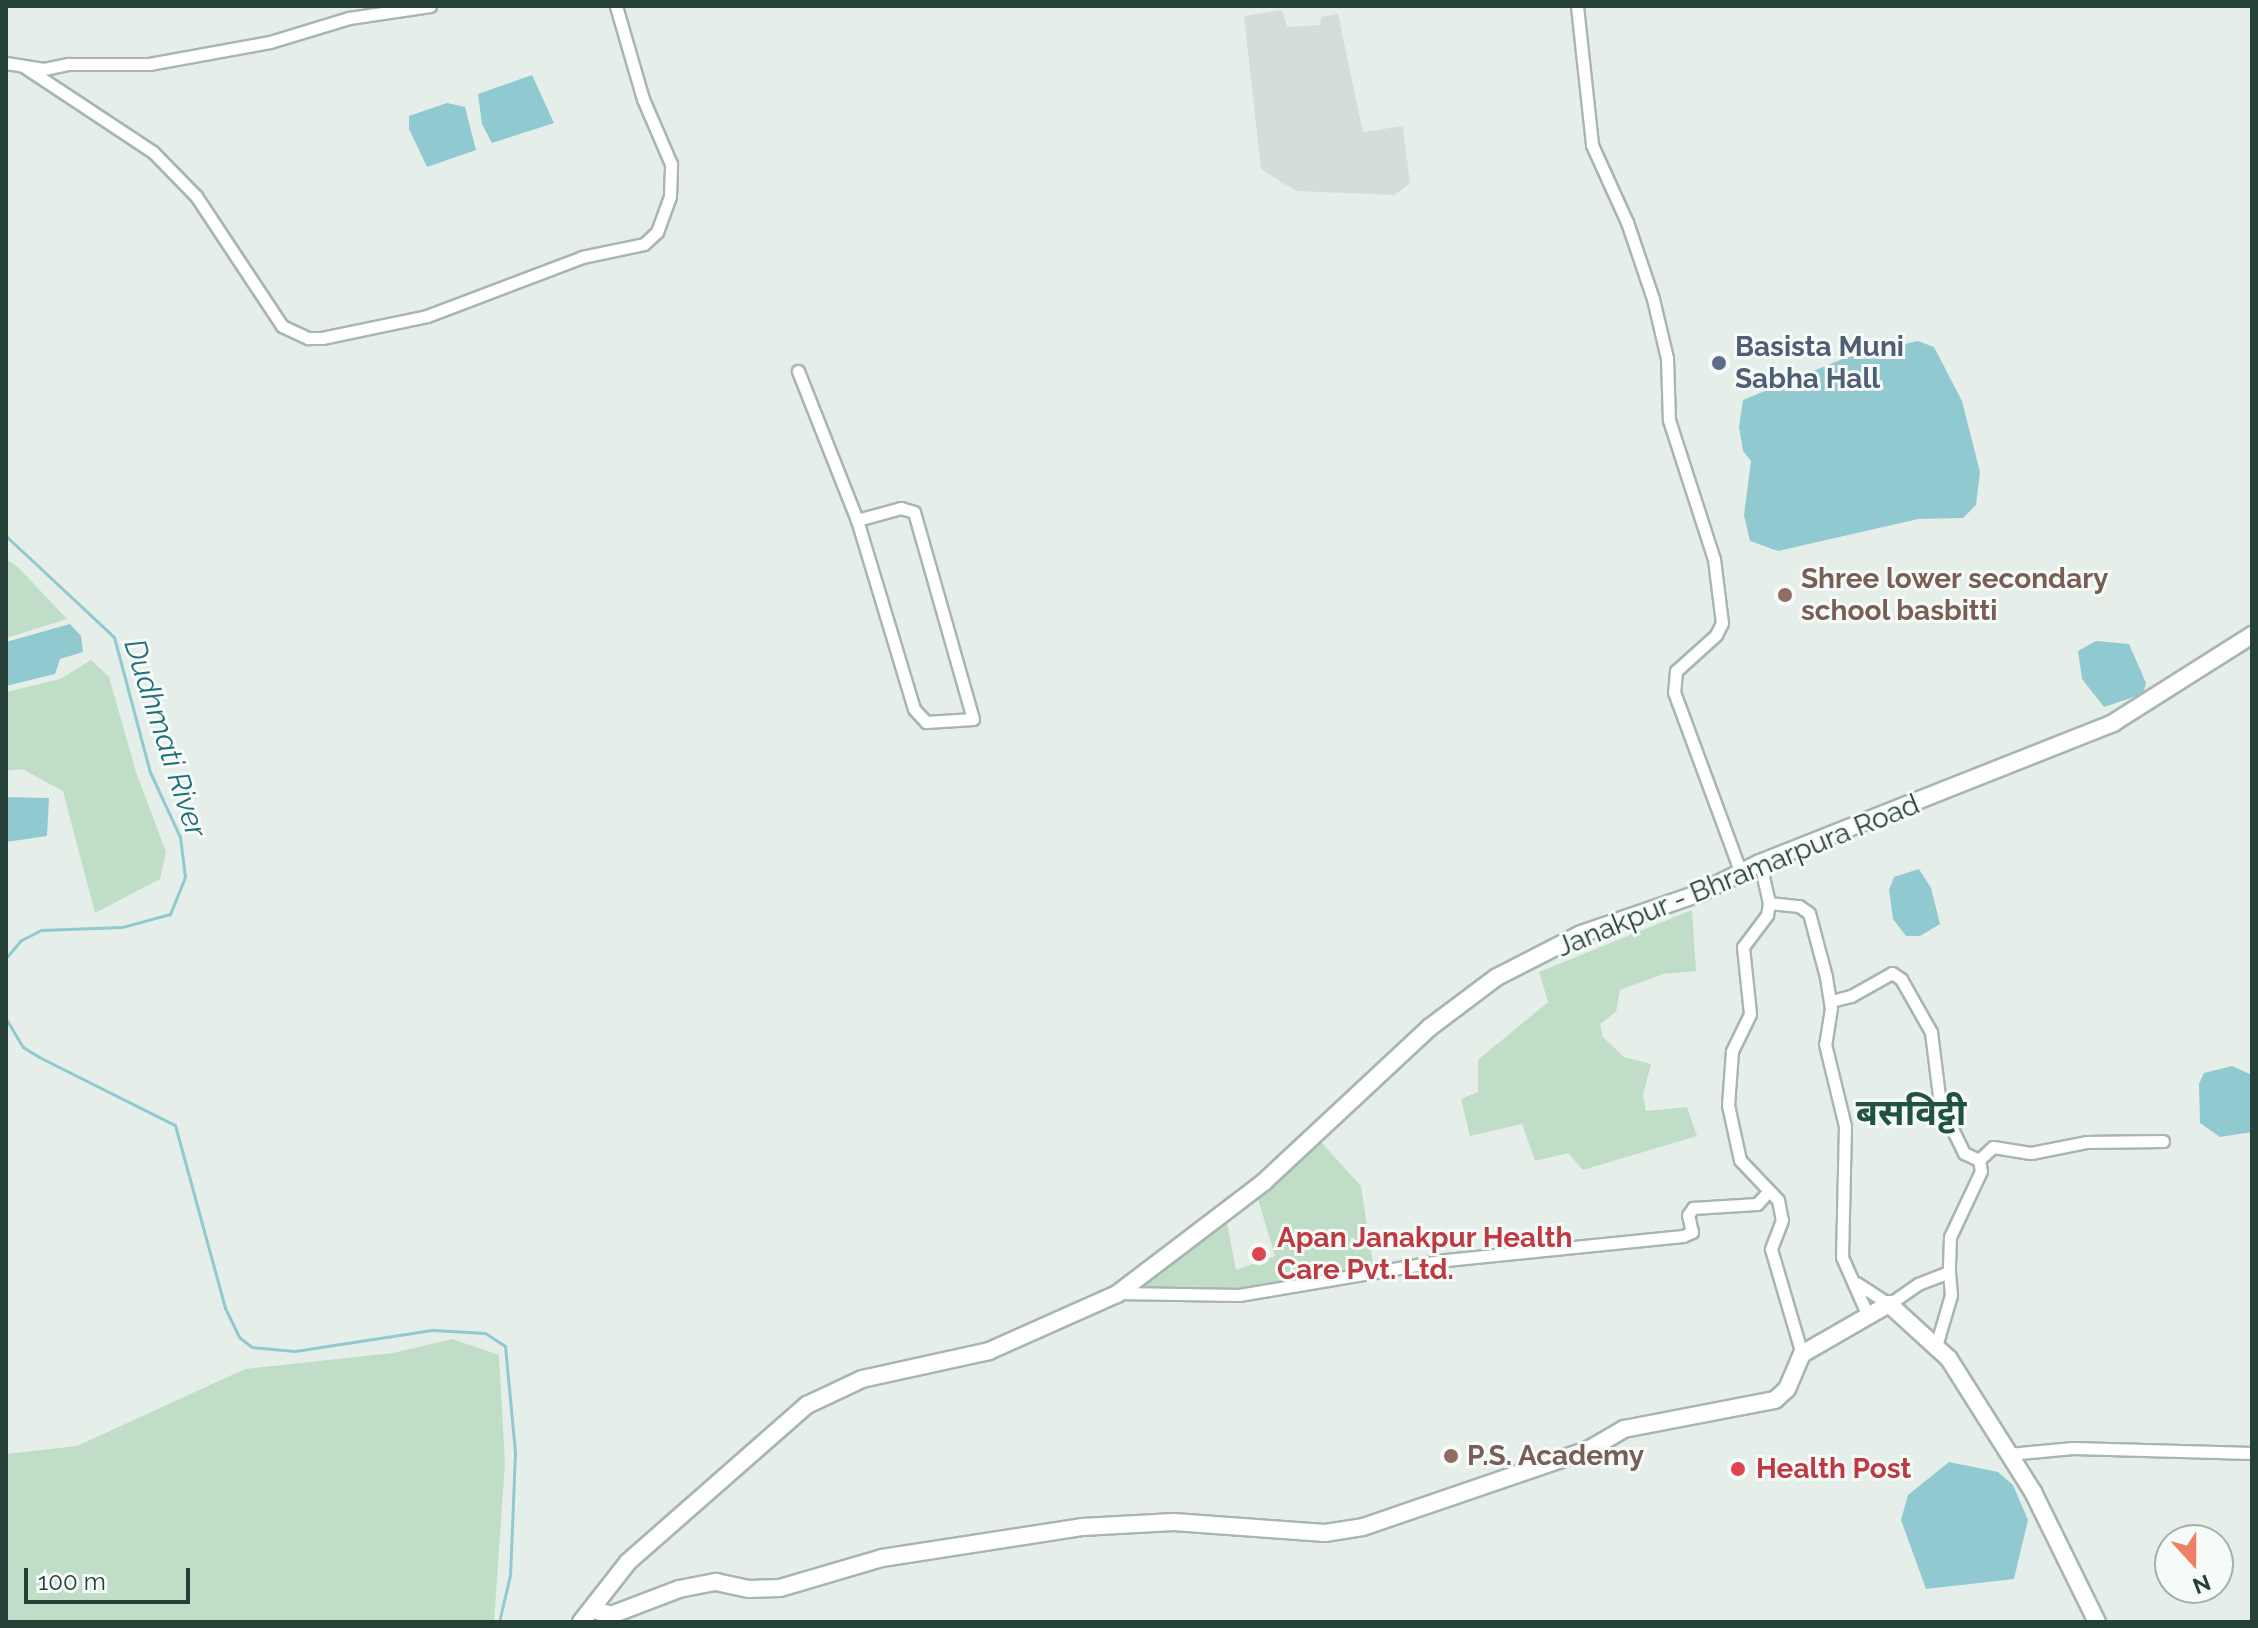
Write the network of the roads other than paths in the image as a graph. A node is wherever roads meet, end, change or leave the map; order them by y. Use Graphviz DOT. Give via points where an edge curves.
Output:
graph roads {
  1 [pos="430,6"];
  2 [pos="616,6"];
  3 [pos="1577,6"];
  4 [pos="6,63"];
  5 [pos="26,68"];
  6 [pos="798,371"];
  7 [pos="857,520"];
  8 [pos="2252,635"];
  9 [pos="1760,863"];
  10 [pos="1741,873"];
  11 [pos="1769,903"];
  12 [pos="1831,1001"];
  13 [pos="2163,1141"];
  14 [pos="1979,1160"];
  15 [pos="1767,1193"];
  16 [pos="1949,1272"];
  17 [pos="1857,1283"];
  18 [pos="1117,1294"];
  19 [pos="1889,1304"];
  20 [pos="1868,1316"];
  21 [pos="1936,1346"];
  22 [pos="1802,1354"];
  23 [pos="2252,1453"];
  24 [pos="2009,1454"];
  25 [pos="594,1610"];
  26 [pos="581,1622"];
  27 [pos="2097,1622"];
  1 -- 5 [label="street" via="349,18 270,42 149,64"];
  2 -- 5 [label="street" via="643,99 671,164 670,196 657,232 644,244 582,257 427,316 322,338 308,338 282,326 196,196 153,152"];
  3 -- 10 [label="street" via="1592,145 1627,222 1653,299 1667,358 1669,420 1714,559 1722,623 1676,671 1674,692"];
  4 -- 5 [label="street"];
  6 -- 7 [label="street"];
  7 -- 7 [label="street" via="917,715 932,723 973,719 914,512 901,508"];
  8 -- 9 [label="street, Janakpur - Bhramarpura Road" via="2113,723"];
  9 -- 10 [label="street, Janakpur - Bhramarpura Road"];
  9 -- 11 [label="street"];
  10 -- 18 [label="street, Janakpur - Bhramarpura Road" via="1581,934 1497,977 1429,1028 1264,1182"];
  11 -- 12 [label="street" via="1799,906 1809,913"];
  11 -- 15 [label="street" via="1767,915 1743,947 1750,1014 1732,1051 1728,1081 1736,1149"];
  12 -- 14 [label="street" via="1892,973 1901,979 1931,1032 1940,1104 1964,1153"];
  12 -- 17 [label="street" via="1825,1044 1845,1126 1842,1257"];
  13 -- 14 [label="street" via="2086,1142 2031,1153 1993,1147"];
  14 -- 16 [label="street" via="1981,1171 1950,1237"];
  15 -- 18 [label="street" via="1757,1204 1693,1208 1688,1215 1692,1232 1683,1236 1430,1262 1239,1295"];
  15 -- 22 [label="street" via="1778,1200 1782,1220 1771,1249"];
  16 -- 19 [label="street"];
  16 -- 21 [label="street" via="1951,1295"];
  17 -- 19 [label="street"];
  17 -- 20 [label="street"];
  18 -- 25 [label="street, Janakpur - Bhramarpura Road" via="989,1351 862,1379 807,1405 628,1562"];
  19 -- 20 [label="street"];
  19 -- 21 [label="street"];
  20 -- 22 [label="street"];
  21 -- 24 [label="street"];
  22 -- 25 [label="street" via="1787,1389 1775,1400 1624,1429 1588,1450 1363,1527 1325,1533 1174,1522 1082,1527 882,1558 780,1588 716,1582 679,1589 611,1615"];
  23 -- 24 [label="street" via="2073,1448"];
  24 -- 27 [label="street"];
  25 -- 26 [label="street, Janakpur - Bhramarpura Road"];
}
